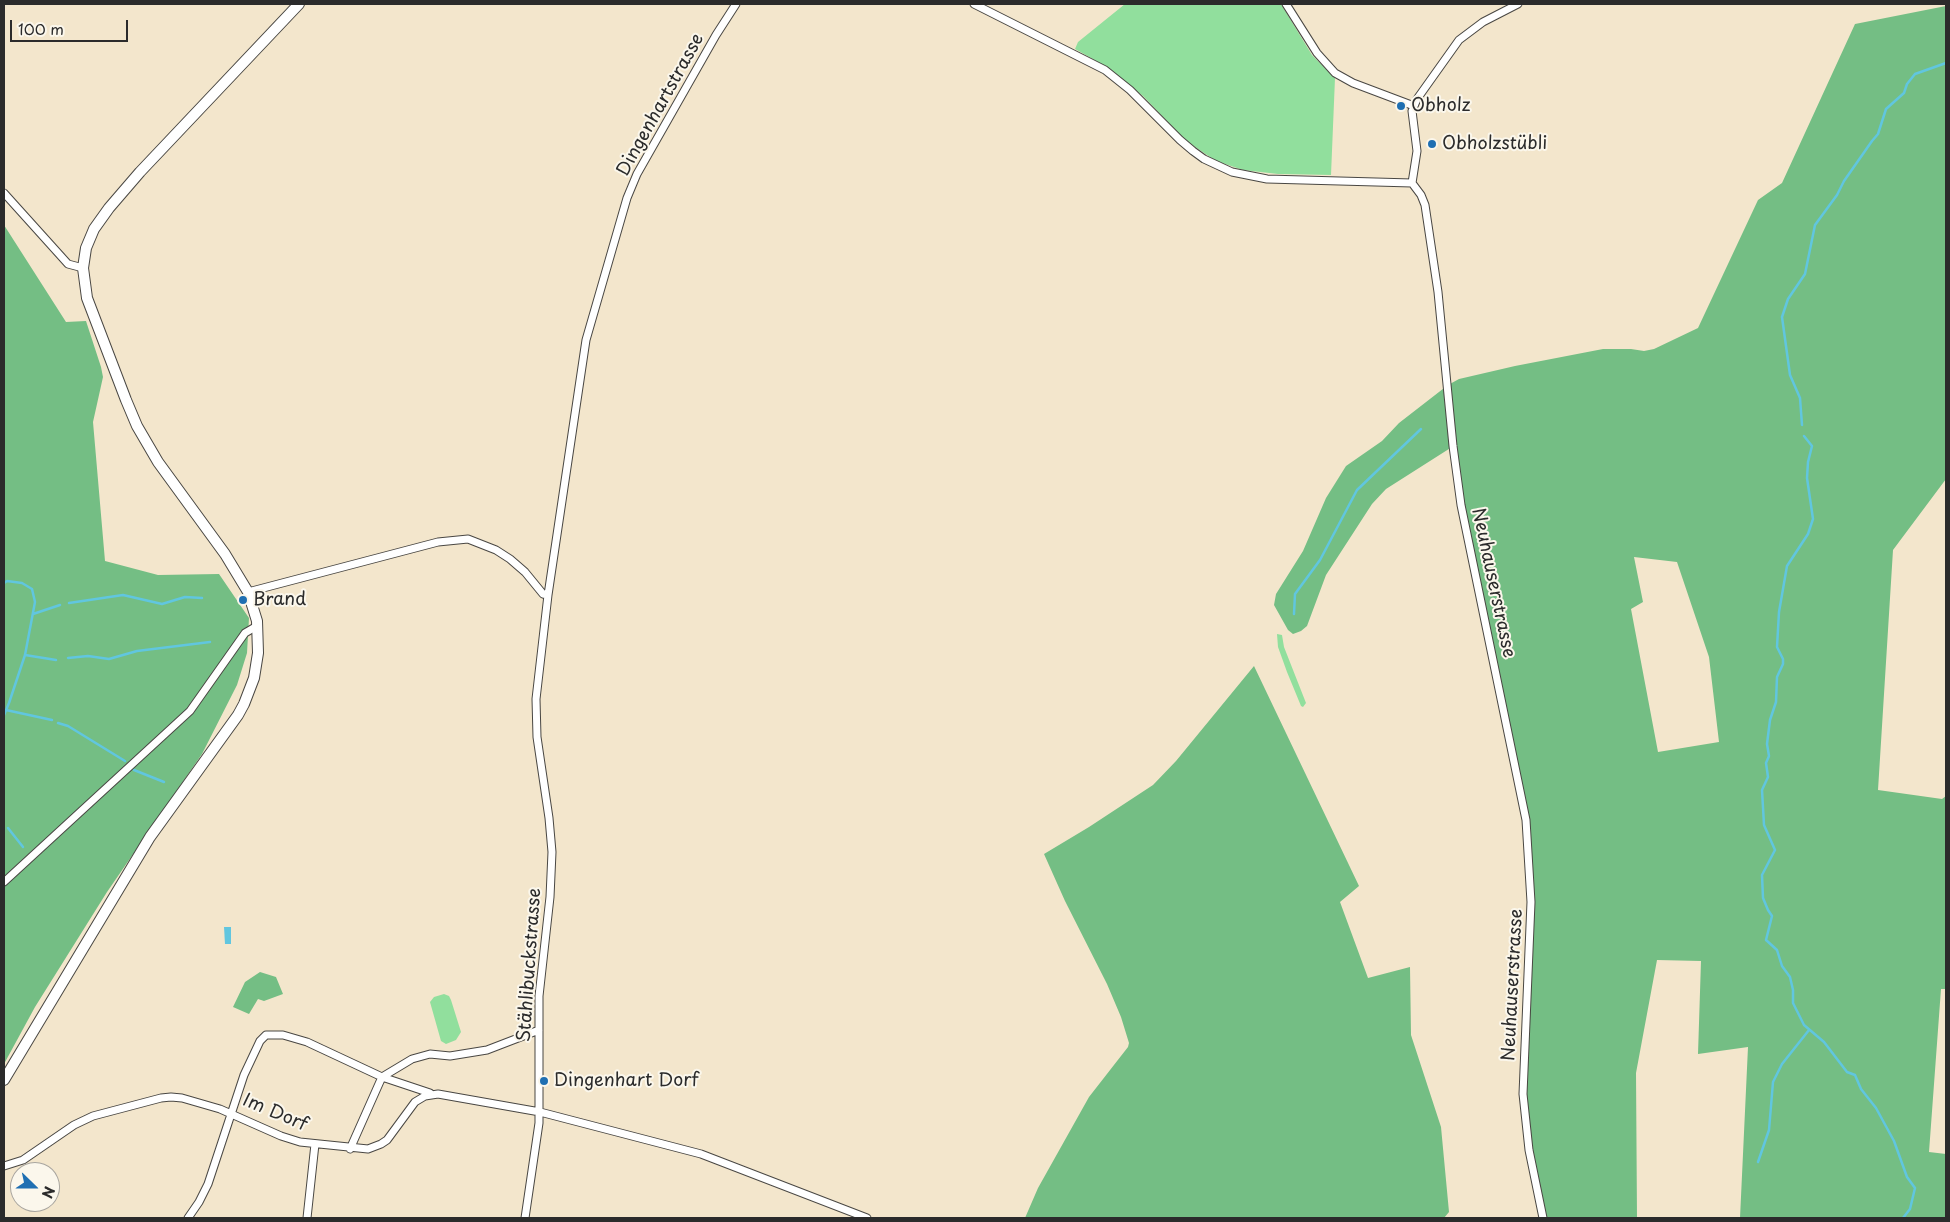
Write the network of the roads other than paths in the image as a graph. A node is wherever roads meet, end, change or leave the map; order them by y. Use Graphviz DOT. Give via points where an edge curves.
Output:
graph roads {
  1 [pos="298,4"];
  2 [pos="736,4"];
  3 [pos="974,4"];
  4 [pos="1286,4"];
  5 [pos="1518,4"];
  6 [pos="1414,106"];
  7 [pos="1412,183"];
  8 [pos="4,193"];
  9 [pos="83,268"];
  10 [pos="248,592"];
  11 [pos="548,595"];
  12 [pos="257,626"];
  13 [pos="4,882"];
  14 [pos="539,1030"];
  15 [pos="382,1077"];
  16 [pos="4,1080"];
  17 [pos="431,1094"];
  18 [pos="540,1112"];
  19 [pos="230,1113"];
  20 [pos="315,1144"];
  21 [pos="350,1149"];
  22 [pos="4,1166"];
  23 [pos="188,1218"];
  24 [pos="307,1218"];
  25 [pos="525,1218"];
  26 [pos="867,1218"];
  27 [pos="1543,1218"];
  1 -- 9 [label="street" via="109,208 86,248"];
  2 -- 11 [label="street, Dingenhartstrasse" via="637,174 628,198 593,310 580,375"];
  3 -- 7 [label="street" via="1105,70 1180,140 1204,159 1232,172 1267,179"];
  4 -- 6 [label="street" via="1317,53 1335,73"];
  5 -- 6 [label="street" via="1483,22 1459,40"];
  6 -- 7 [label="street" via="1417,151"];
  7 -- 27 [label="street, Neuhauserstrasse" via="1425,206 1438,292 1461,505 1526,820 1531,902 1523,1094 1528,1150"];
  8 -- 9 [label="street" via="68,264"];
  9 -- 10 [label="street" via="87,298 138,426 158,462 225,554"];
  10 -- 11 [label="street" via="438,542 468,539 510,559"];
  10 -- 12 [label="street"];
  11 -- 14 [label="street, Stählibuckstrasse" via="536,699 536,737 552,852"];
  12 -- 13 [label="street" via="246,633 184,717"];
  12 -- 16 [label="street" via="257,666 244,704 150,837"];
  14 -- 15 [label="street" via="488,1050 450,1056 430,1054 412,1059"];
  14 -- 18 [label="street, Stählibuckstrasse"];
  15 -- 17 [label="street"];
  15 -- 19 [label="street, Im Dorf" via="300,1040 266,1035 244,1075"];
  15 -- 21 [label="street"];
  17 -- 18 [label="street"];
  17 -- 21 [label="street, Im Dorf" via="415,1102 381,1144 368,1149"];
  18 -- 25 [label="street, Stählibuckstrasse"];
  18 -- 26 [label="street" via="701,1154"];
  19 -- 20 [label="street, Im Dorf" via="281,1136"];
  19 -- 22 [label="street" via="182,1098 161,1098 93,1116 68,1129 32,1155"];
  19 -- 23 [label="street" via="208,1184"];
  20 -- 21 [label="street, Im Dorf"];
  20 -- 24 [label="street"];
}
